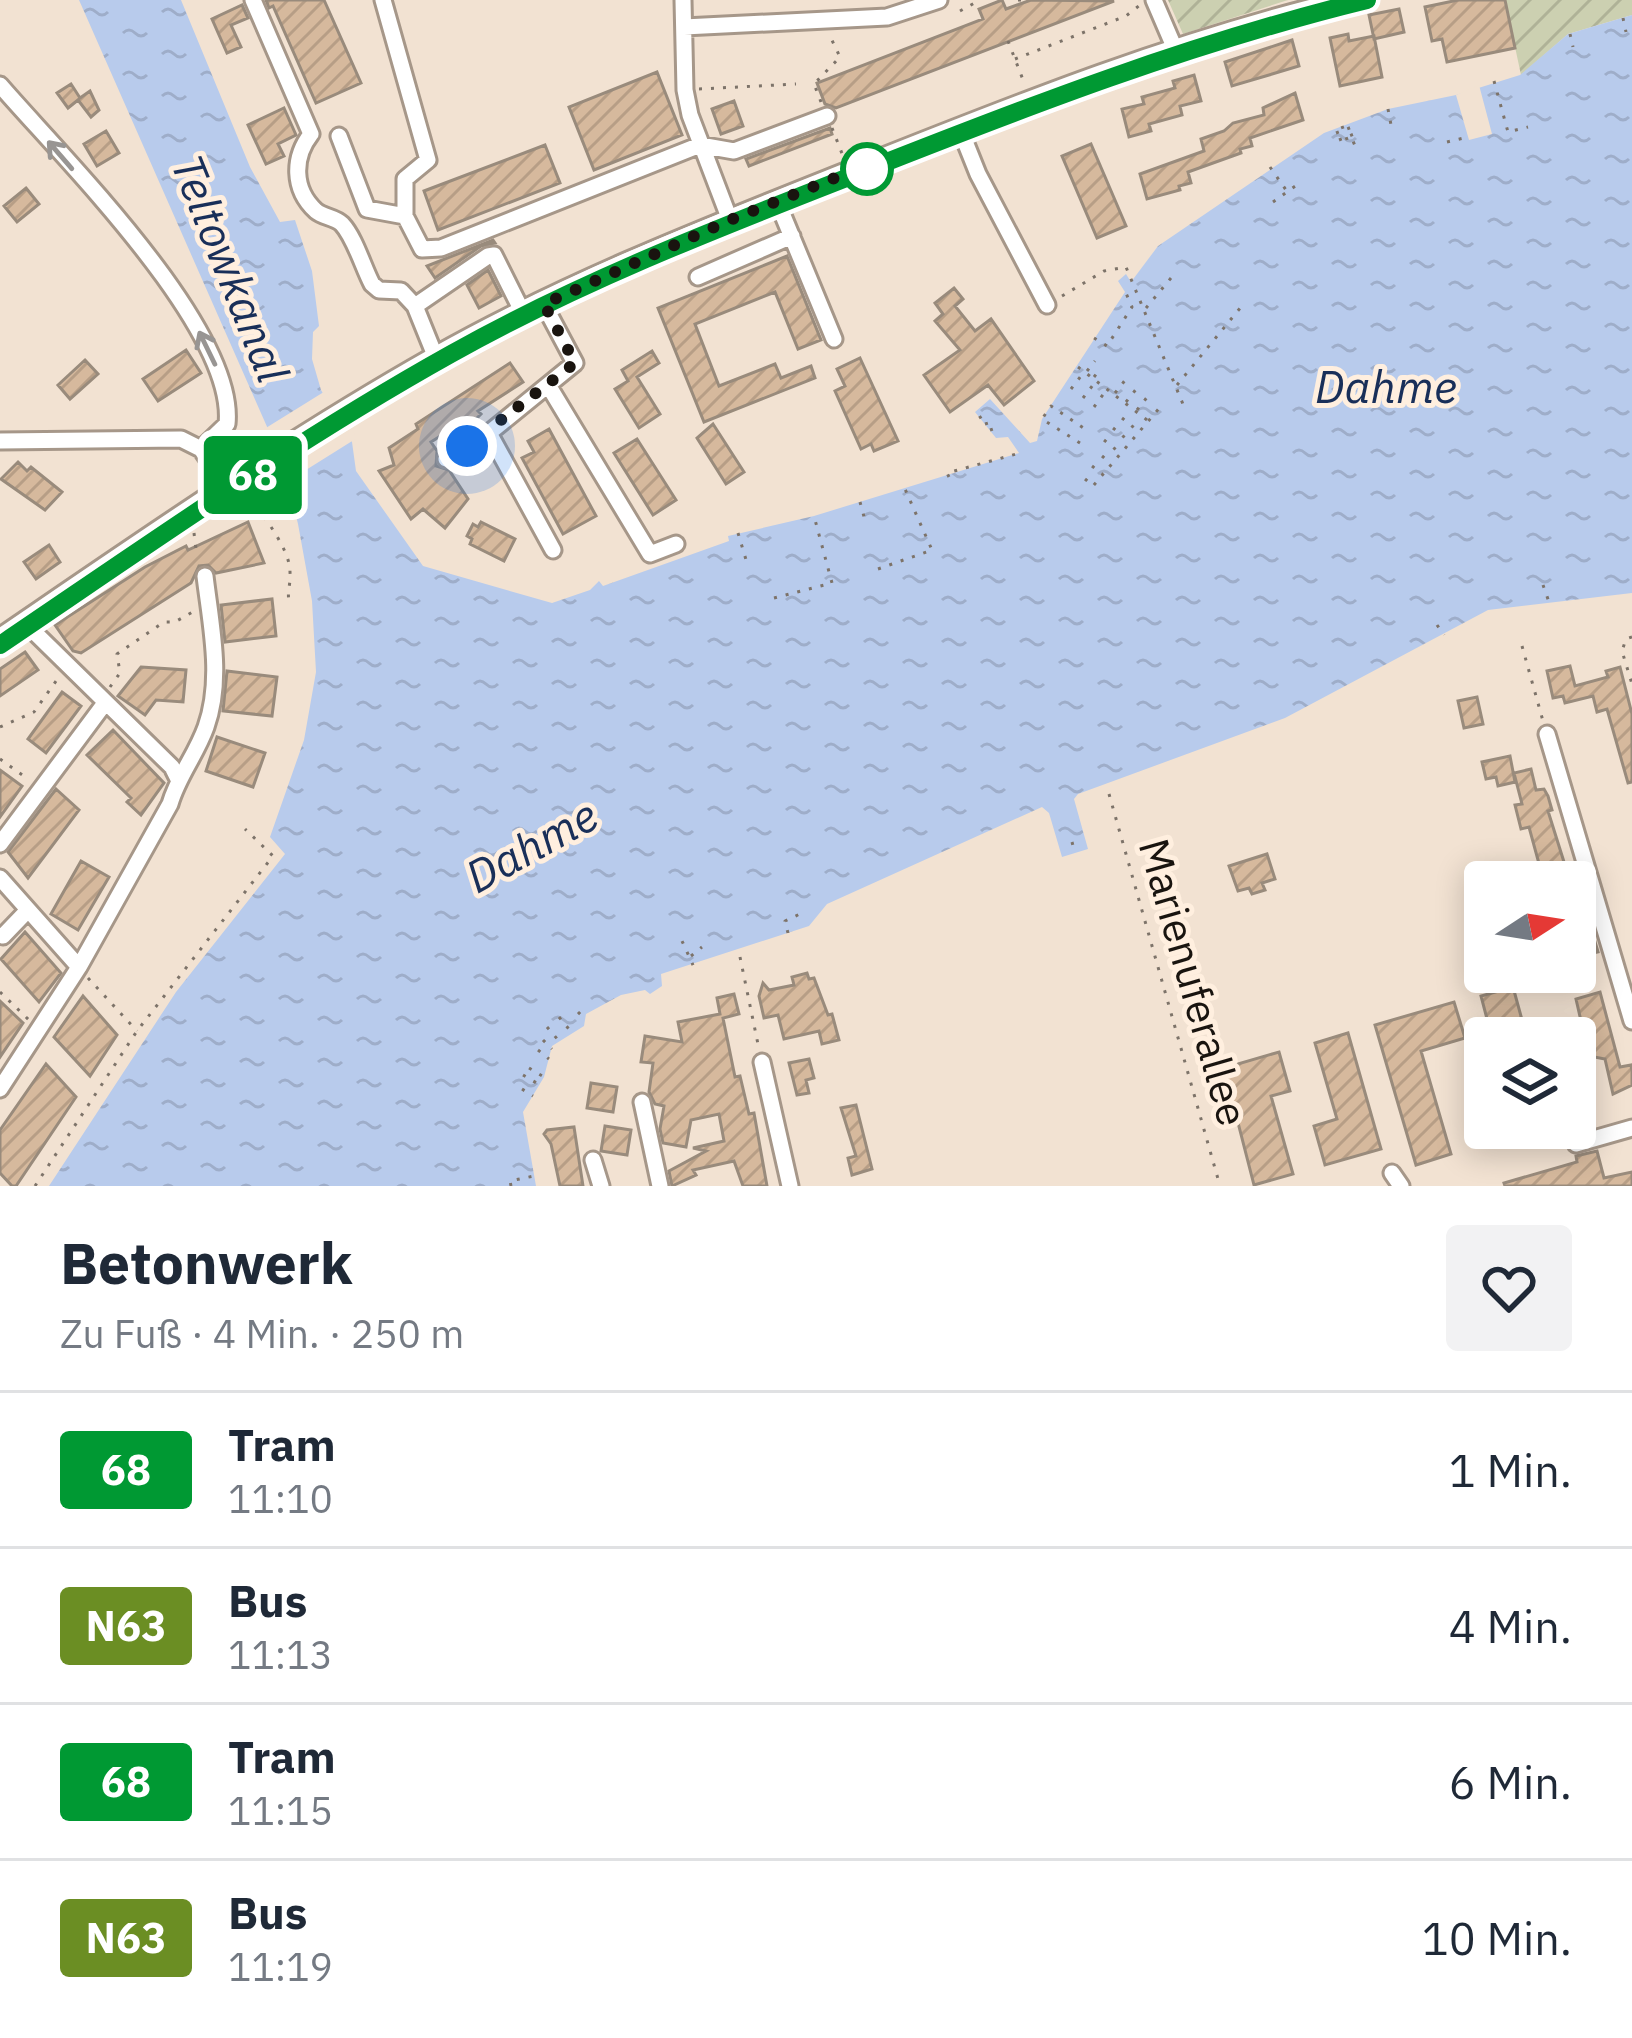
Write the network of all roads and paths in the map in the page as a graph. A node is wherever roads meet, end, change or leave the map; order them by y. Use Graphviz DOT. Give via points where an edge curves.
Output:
graph roads {
  1 [pos="253,0"];
  2 [pos="383,0"];
  3 [pos="683,0"];
  4 [pos="939,0"];
  5 [pos="980,0"];
  6 [pos="1152,0"];
  7 [pos="1353,0"];
  8 [pos="961,10"];
  9 [pos="1623,18"];
  10 [pos="827,23"];
  11 [pos="684,27"];
  12 [pos="1626,32"];
  13 [pos="1570,34"];
  14 [pos="1009,41"];
  15 [pos="1573,47"];
  16 [pos="1175,49"];
  17 [pos="840,57"];
  18 [pos="1016,59"];
  19 [pos="1494,81"];
  20 [pos="796,84"];
  21 [pos="0,85"];
  22 [pos="1025,86"];
  23 [pos="686,90"];
  24 [pos="1388,109"];
  25 [pos="827,116"];
  26 [pos="1528,127"];
  27 [pos="1343,128"];
  28 [pos="960,129"];
  29 [pos="1392,130"];
  30 [pos="1336,133"];
  31 [pos="339,136"];
  32 [pos="1346,137"];
  33 [pos="1468,137"];
  34 [pos="1339,140"];
  35 [pos="1356,142"];
  36 [pos="1447,142"];
  37 [pos="1349,144"];
  38 [pos="700,145"];
  39 [pos="1342,147"];
  40 [pos="1270,167"];
  41 [pos="1301,182"];
  42 [pos="1287,192"];
  43 [pos="777,201"];
  44 [pos="1273,202"];
  45 [pos="405,216"];
  46 [pos="730,220"];
  47 [pos="792,236"];
  48 [pos="1176,272"];
  49 [pos="698,277"];
  50 [pos="1125,291"];
  51 [pos="1047,305"];
  52 [pos="415,306"];
  53 [pos="1241,307"];
  54 [pos="533,309"];
  55 [pos="1145,310"];
  56 [pos="1094,338"];
  57 [pos="834,339"];
  58 [pos="436,358"];
  59 [pos="1095,361"];
  60 [pos="1078,367"];
  61 [pos="1101,368"];
  62 [pos="1085,372"];
  63 [pos="1126,379"];
  64 [pos="548,385"];
  65 [pos="1176,386"];
  66 [pos="1137,388"];
  67 [pos="1071,389"];
  68 [pos="1107,389"];
  69 [pos="1114,394"];
  70 [pos="1148,396"];
  71 [pos="1083,398"];
  72 [pos="1125,403"];
  73 [pos="1162,405"];
  74 [pos="1094,406"];
  75 [pos="1185,409"];
  76 [pos="1136,412"];
  77 [pos="1123,418"];
  78 [pos="992,422"];
  79 [pos="1148,422"];
  80 [pos="985,424"];
  81 [pos="997,428"];
  82 [pos="1113,428"];
  83 [pos="990,430"];
  84 [pos="1088,431"];
  85 [pos="1139,432"];
  86 [pos="489,433"];
  87 [pos="1104,440"];
  88 [pos="0,441"];
  89 [pos="1130,442"];
  90 [pos="1080,443"];
  91 [pos="200,449"];
  92 [pos="1121,454"];
  93 [pos="1102,457"];
  94 [pos="446,459"];
  95 [pos="1112,464"];
  96 [pos="1092,466"];
  97 [pos="976,467"];
  98 [pos="978,474"];
  99 [pos="1103,475"];
  100 [pos="1084,479"];
  101 [pos="235,481"];
  102 [pos="905,489"];
  103 [pos="275,493"];
  104 [pos="250,499"];
  105 [pos="860,502"];
  106 [pos="259,507"];
  107 [pos="814,516"];
  108 [pos="866,524"];
  109 [pos="738,533"];
  110 [pos="676,544"];
  111 [pos="553,550"];
  112 [pos="747,563"];
  113 [pos="878,569"];
  114 [pos="205,576"];
  115 [pos="1543,585"];
  116 [pos="774,598"];
  117 [pos="289,602"];
  118 [pos="1549,602"];
  119 [pos="208,603"];
  120 [pos="25,622"];
  121 [pos="1438,626"];
  122 [pos="1444,635"];
  123 [pos="1632,637"];
  124 [pos="0,640"];
  125 [pos="1522,646"];
  126 [pos="60,675"];
  127 [pos="1632,684"];
  128 [pos="103,701"];
  129 [pos="0,727"];
  130 [pos="1547,734"];
  131 [pos="0,759"];
  132 [pos="178,779"];
  133 [pos="42,788"];
  134 [pos="1109,794"];
  135 [pos="245,829"];
  136 [pos="1072,842"];
  137 [pos="0,844"];
  138 [pos="1076,853"];
  139 [pos="0,878"];
  140 [pos="28,910"];
  141 [pos="803,912"];
  142 [pos="788,933"];
  143 [pos="4,936"];
  144 [pos="682,940"];
  145 [pos="702,947"];
  146 [pos="689,957"];
  147 [pos="740,957"];
  148 [pos="693,964"];
  149 [pos="79,967"];
  150 [pos="0,992"];
  151 [pos="578,1012"];
  152 [pos="560,1018"];
  153 [pos="585,1019"];
  154 [pos="1632,1022"];
  155 [pos="547,1027"];
  156 [pos="38,1031"];
  157 [pos="137,1031"];
  158 [pos="572,1034"];
  159 [pos="542,1040"];
  160 [pos="560,1041"];
  161 [pos="51,1044"];
  162 [pos="551,1049"];
  163 [pos="538,1050"];
  164 [pos="549,1059"];
  165 [pos="762,1062"];
  166 [pos="529,1068"];
  167 [pos="523,1075"];
  168 [pos="544,1077"];
  169 [pos="539,1085"];
  170 [pos="522,1089"];
  171 [pos="0,1090"];
  172 [pos="533,1096"];
  173 [pos="642,1102"];
  174 [pos="1632,1128"];
  175 [pos="1596,1138"];
  176 [pos="593,1160"];
  177 [pos="534,1177"];
  178 [pos="35,1186"];
  179 [pos="512,1186"];
  180 [pos="601,1186"];
  181 [pos="660,1186"];
  182 [pos="790,1186"];
  183 [pos="1220,1186"];
  1 -- 52 [label="street" via="311,134 295,170 309,200 341,223 372,284 401,291"];
  2 -- 45 [label="street" via="428,160 405,179"];
  3 -- 11 [label="street"];
  4 -- 10 [label="street" via="887,17"];
  5 -- 8 [label="path"];
  6 -- 16 [label="street"];
  6 -- 18 [label="path"];
  7 -- 16 [label="main road"];
  9 -- 12 [label="path"];
  10 -- 11 [label="street"];
  10 -- 17 [label="path"];
  11 -- 23 [label="street"];
  13 -- 15 [label="path"];
  14 -- 18 [label="path"];
  16 -- 28 [label="main road"];
  18 -- 22 [label="path"];
  19 -- 26 [label="path" via="1508,132"];
  20 -- 23 [label="path"];
  91 -- 21 [label="street, one-way" via="227,424 228,412 213,357 182,300"];
  23 -- 38 [label="street"];
  24 -- 29 [label="path"];
  25 -- 38 [label="street" via="734,151"];
  27 -- 30 [label="path"];
  27 -- 32 [label="path"];
  27 -- 32 [label="path" via="1353,131"];
  28 -- 43 [label="main road"];
  28 -- 51 [label="street"];
  31 -- 45 [label="street" via="367,209"];
  32 -- 34 [label="path"];
  32 -- 37 [label="path"];
  33 -- 36 [label="path"];
  35 -- 37 [label="path"];
  37 -- 39 [label="path"];
  38 -- 45 [label="street" via="441,248 419,247"];
  38 -- 46 [label="street"];
  40 -- 42 [label="path"];
  41 -- 42 [label="path"];
  42 -- 44 [label="path"];
  43 -- 46 [label="main road"];
  43 -- 47 [label="street"];
  46 -- 54 [label="main road"];
  47 -- 49 [label="street"];
  47 -- 57 [label="street"];
  48 -- 55 [label="path"];
  50 -- 56 [label="path" via="1132,307 1107,346"];
  51 -- 55 [label="path" via="1117,266 1126,267"];
  52 -- 54 [label="street" via="494,255"];
  52 -- 58 [label="street"];
  53 -- 65 [label="path"];
  54 -- 58 [label="main road"];
  54 -- 64 [label="street" via="575,363"];
  55 -- 65 [label="path"];
  58 -- 101 [label="main road"];
  59 -- 62 [label="path"];
  60 -- 62 [label="path"];
  61 -- 71 [label="path"];
  62 -- 67 [label="path"];
  62 -- 72 [label="path"];
  63 -- 69 [label="path"];
  64 -- 86 [label="street"];
  64 -- 110 [label="street" via="650,554"];
  65 -- 75 [label="path"];
  66 -- 72 [label="path"];
  68 -- 74 [label="path"];
  70 -- 76 [label="path"];
  72 -- 79 [label="path"];
  73 -- 79 [label="path"];
  77 -- 85 [label="path"];
  78 -- 80 [label="path"];
  79 -- 85 [label="path"];
  81 -- 83 [label="path"];
  82 -- 89 [label="path"];
  84 -- 90 [label="path" via="1051,406 1042,419"];
  85 -- 100 [label="path" via="1094,486"];
  86 -- 94 [label="street"];
  86 -- 111 [label="street"];
  87 -- 92 [label="path"];
  88 -- 91 [label="street" via="181,439"];
  91 -- 101 [label="street"];
  93 -- 95 [label="path"];
  96 -- 99 [label="path"];
  97 -- 97 [label="path" via="951,476 1014,457 1000,463 988,466"];
  97 -- 98 [label="path"];
  101 -- 120 [label="main road"];
  102 -- 113 [label="path" via="932,550"];
  103 -- 104 [label="path"];
  105 -- 108 [label="path"];
  106 -- 117 [label="path" via="284,551"];
  107 -- 116 [label="path" via="832,583"];
  109 -- 112 [label="path"];
  114 -- 119 [label="street"];
  115 -- 118 [label="path"];
  119 -- 128 [label="path" via="117,654 120,673"];
  119 -- 132 [label="street" via="216,678 208,722"];
  120 -- 124 [label="main road"];
  120 -- 128 [label="street"];
  121 -- 122 [label="path"];
  123 -- 127 [label="path" via="1622,651"];
  125 -- 130 [label="path"];
  126 -- 129 [label="path" via="34,712"];
  128 -- 132 [label="street"];
  128 -- 133 [label="street"];
  130 -- 154 [label="street"];
  131 -- 133 [label="path"];
  132 -- 149 [label="street"];
  133 -- 137 [label="street"];
  134 -- 183 [label="path, Marienuferallee"];
  135 -- 157 [label="path" via="273,856"];
  136 -- 138 [label="path"];
  139 -- 140 [label="street"];
  140 -- 143 [label="street"];
  140 -- 149 [label="street"];
  141 -- 142 [label="path" via="785,921"];
  144 -- 146 [label="path"];
  145 -- 146 [label="path"];
  146 -- 148 [label="path"];
  147 -- 165 [label="path"];
  149 -- 156 [label="street"];
  149 -- 157 [label="path"];
  150 -- 156 [label="path"];
  151 -- 153 [label="path"];
  152 -- 158 [label="path"];
  155 -- 160 [label="path"];
  156 -- 161 [label="street"];
  156 -- 171 [label="street"];
  157 -- 178 [label="path"];
  159 -- 162 [label="path"];
  163 -- 164 [label="path"];
  165 -- 182 [label="street"];
  166 -- 168 [label="path"];
  167 -- 169 [label="path"];
  170 -- 172 [label="path"];
  173 -- 181 [label="street"];
  174 -- 175 [label="street"];
  176 -- 180 [label="street"];
  177 -- 179 [label="path" via="510,1180"];
}
